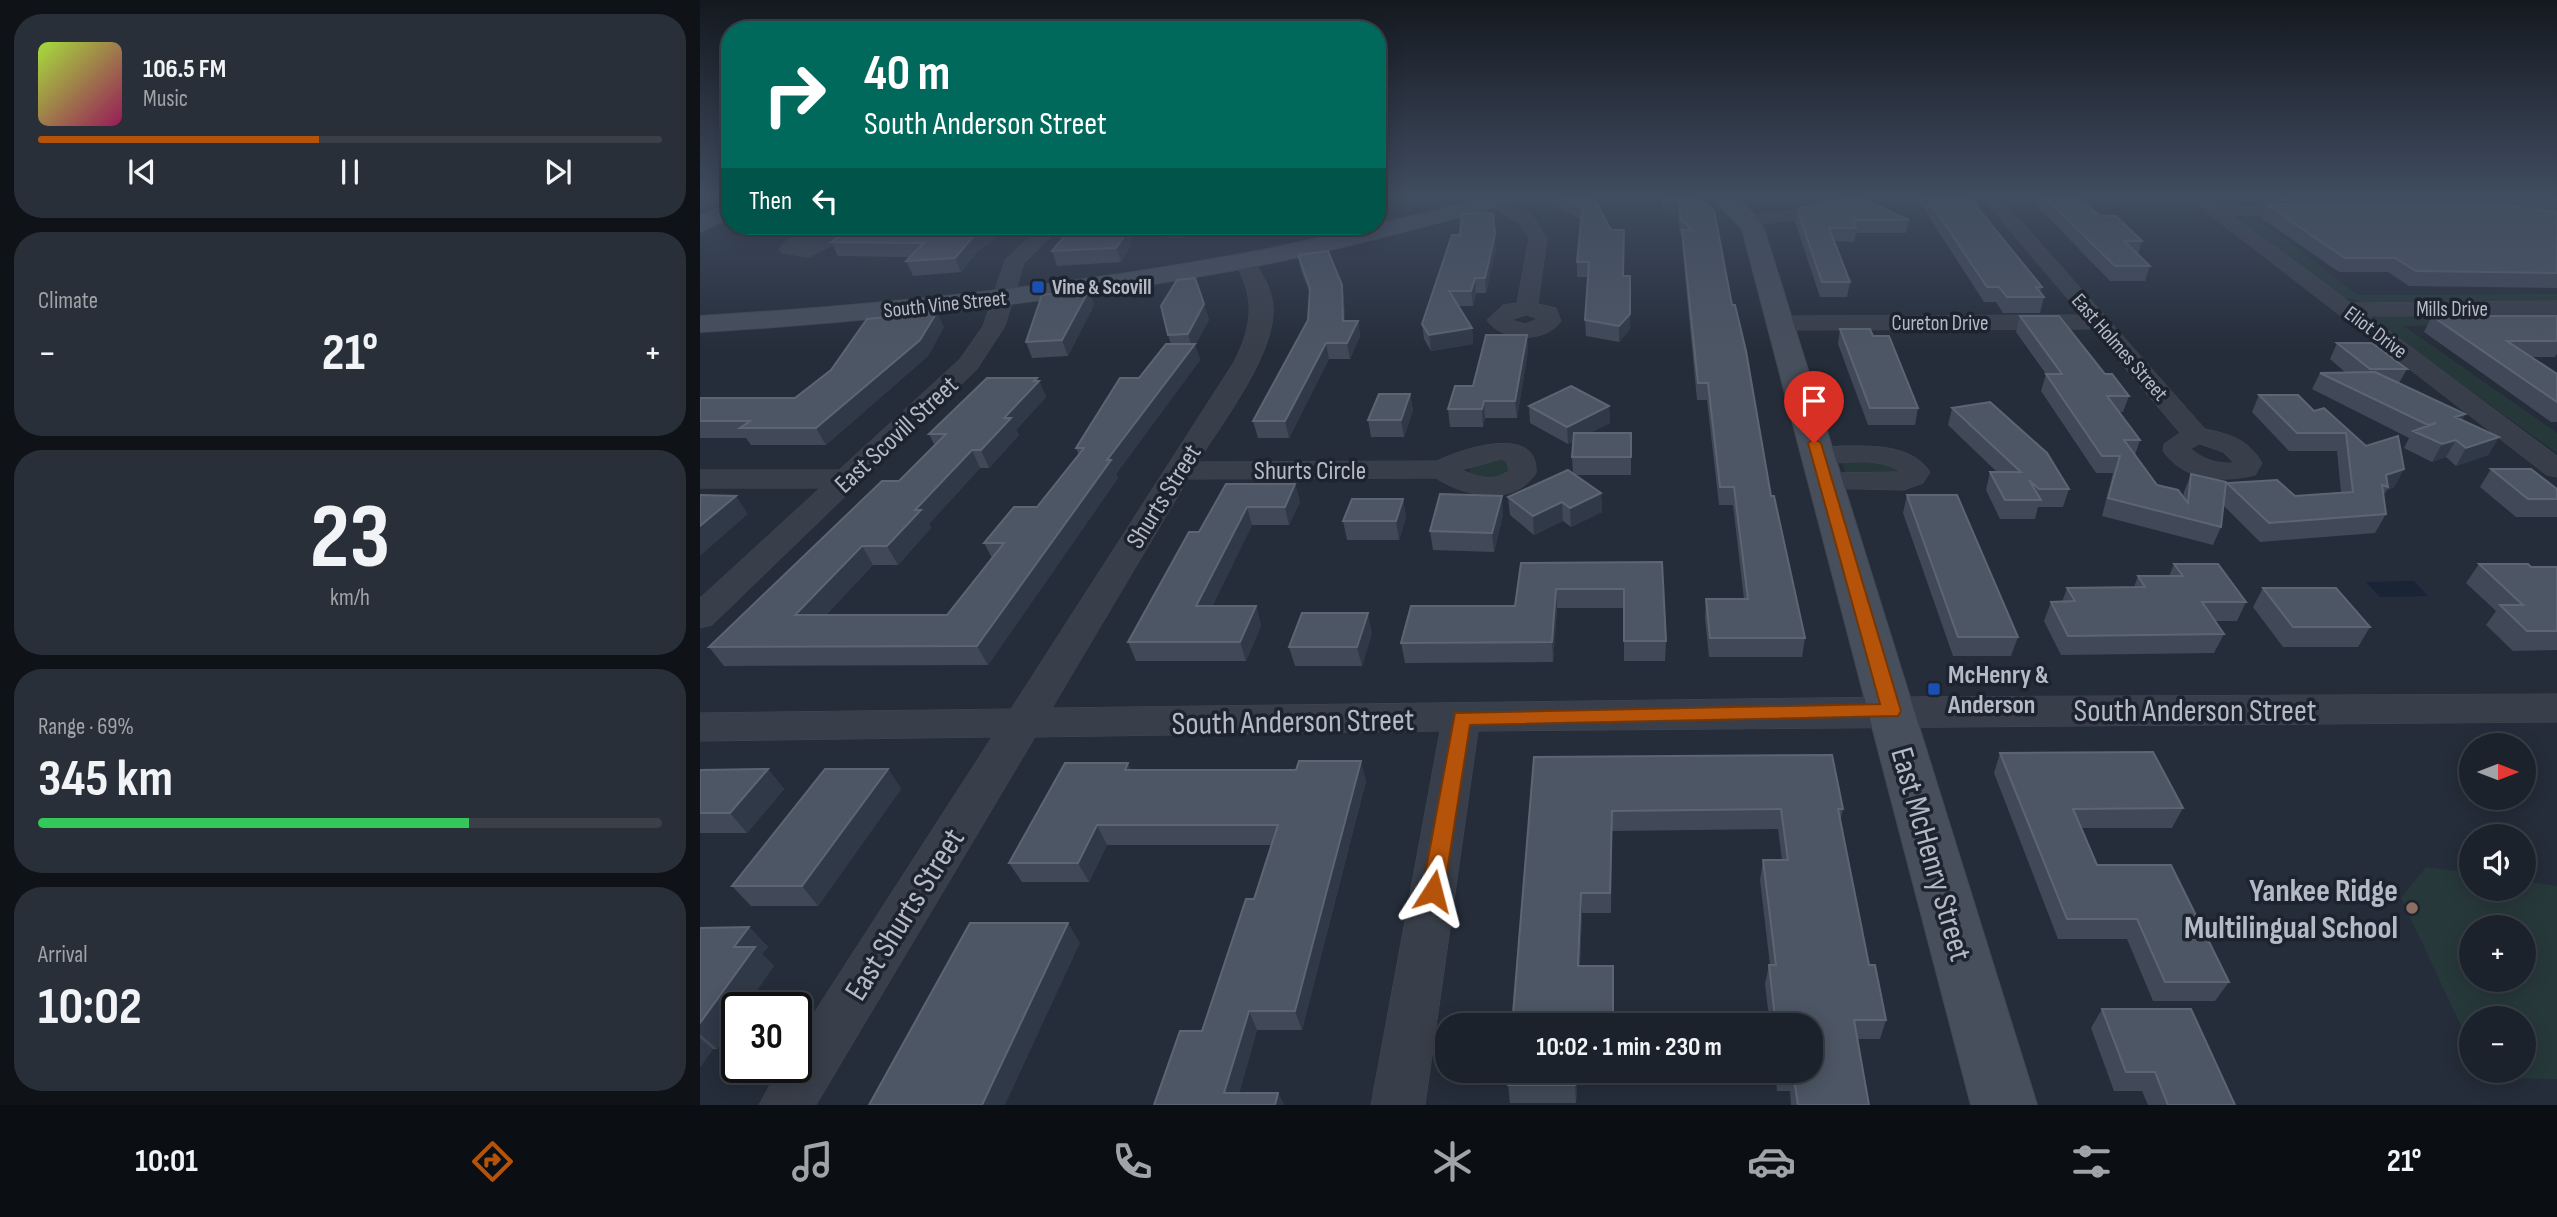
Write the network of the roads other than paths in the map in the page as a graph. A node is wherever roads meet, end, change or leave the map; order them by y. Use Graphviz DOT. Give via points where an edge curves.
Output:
graph roads {
  1 [pos="1029,248"];
  2 [pos="1302,248"];
  3 [pos="1536,248"];
  4 [pos="1756,248"];
  5 [pos="2035,248"];
  6 [pos="2264,248"];
  7 [pos="1243,260"];
  8 [pos="1002,299"];
  9 [pos="1527,308"];
  10 [pos="2557,308"];
  11 [pos="2346,310"];
  12 [pos="2099,322"];
  13 [pos="1780,323"];
  14 [pos="700,324"];
  15 [pos="2196,435"];
  16 [pos="2555,467"];
  17 [pos="1442,469"];
  18 [pos="1179,471"];
  19 [pos="700,479"];
  20 [pos="848,479"];
  21 [pos="700,617"];
  22 [pos="2557,708"];
  23 [pos="1891,711"];
  24 [pos="1461,718"];
  25 [pos="1022,724"];
  26 [pos="700,727"];
  27 [pos="786,1105"];
  28 [pos="1398,1105"];
  29 [pos="2004,1105"];
  1 -- 8 [label="street, East Scovill Street" via="1015,260"];
  2 -- 7 [label="street, South Vine Street"];
  3 -- 9 [label="street"];
  4 -- 13 [label="street, East McHenry Street"];
  5 -- 12 [label="street, East Holmes Street"];
  6 -- 11 [label="street, Eliot Drive"];
  7 -- 8 [label="street, South Vine Street"];
  7 -- 18 [label="street, Shurts Street" via="1259,286 1262,324 1246,362"];
  8 -- 14 [label="street, South Vine Street"];
  8 -- 20 [label="street, East Scovill Street" via="994,326 969,364"];
  10 -- 11 [label="street, Mills Drive"];
  11 -- 16 [label="street, Eliot Drive"];
  12 -- 13 [label="street, Cureton Drive"];
  12 -- 15 [label="street, East Holmes Street"];
  13 -- 23 [label="street, East McHenry Street"];
  17 -- 18 [label="street, Shurts Circle"];
  18 -- 25 [label="street, Shurts Street"];
  19 -- 20 [label="street"];
  20 -- 21 [label="street, East Scovill Street"];
  22 -- 23 [label="street, South Anderson Street"];
  23 -- 24 [label="street, South Anderson Street"];
  23 -- 29 [label="street, East McHenry Street"];
  24 -- 25 [label="street, South Anderson Street"];
  24 -- 28 [label="street"];
  25 -- 26 [label="street, South Anderson Street"];
  25 -- 27 [label="street, East Shurts Street"];
}
